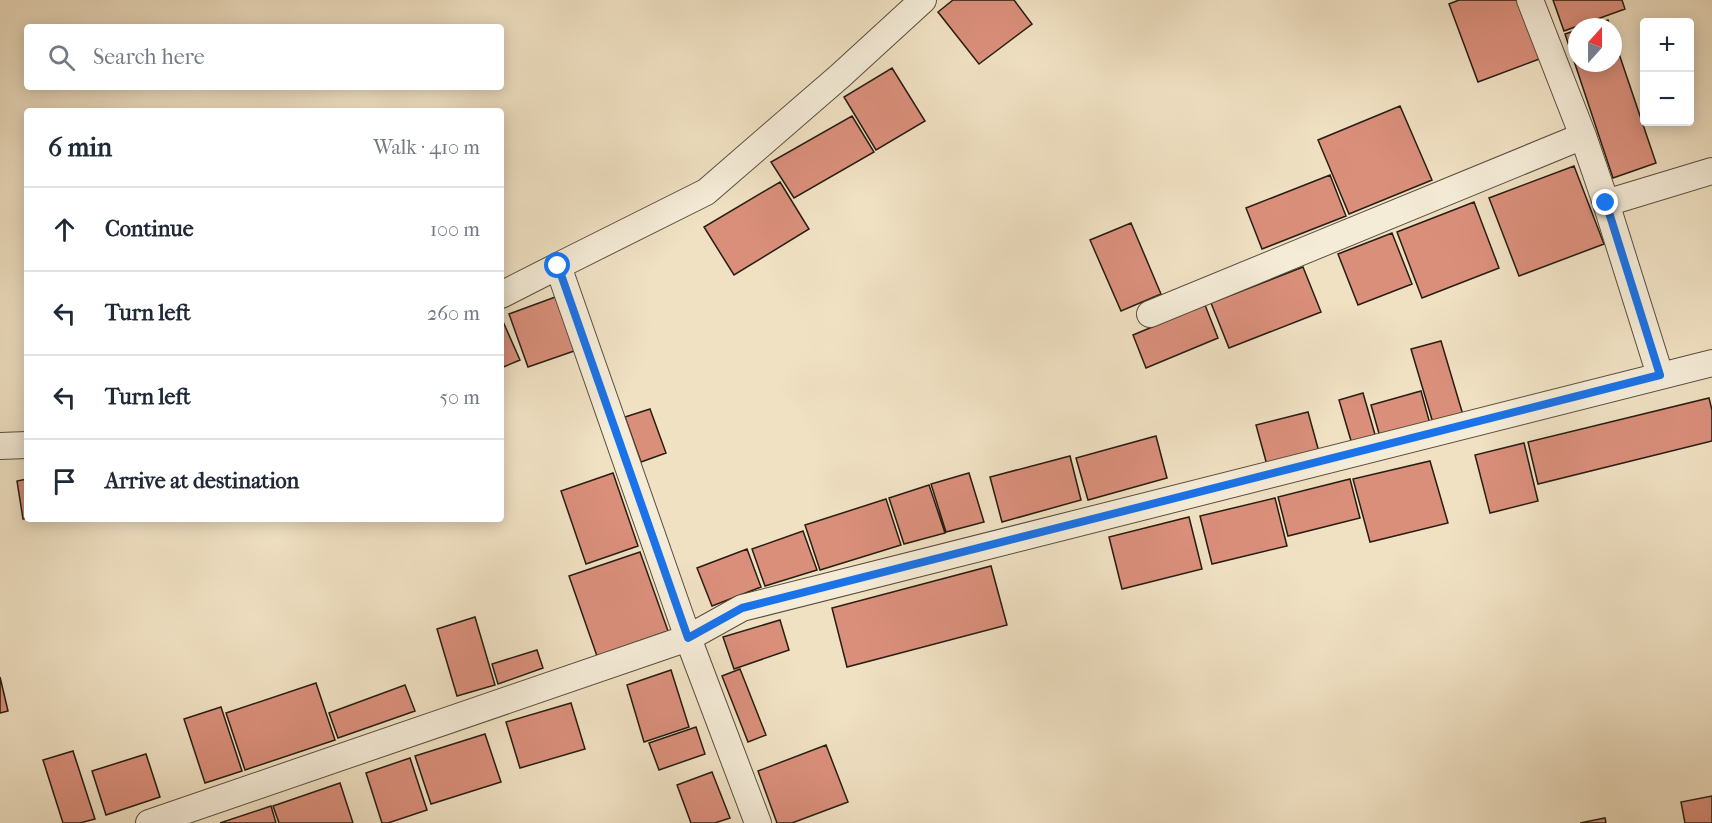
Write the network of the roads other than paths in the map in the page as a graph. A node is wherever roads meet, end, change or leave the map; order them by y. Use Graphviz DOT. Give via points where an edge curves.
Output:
graph roads {
  1 [pos="923,0"];
  2 [pos="1530,0"];
  3 [pos="1583,136"];
  4 [pos="1712,171"];
  5 [pos="1606,203"];
  6 [pos="558,266"];
  7 [pos="504,293"];
  8 [pos="1150,314"];
  9 [pos="1712,363"];
  10 [pos="1660,375"];
  11 [pos="24,445"];
  12 [pos="0,446"];
  13 [pos="688,638"];
  14 [pos="149,823"];
  15 [pos="758,823"];
  1 -- 6 [label="street" via="706,192"];
  2 -- 3 [label="street"];
  3 -- 5 [label="street"];
  3 -- 8 [label="street"];
  4 -- 5 [label="street"];
  5 -- 10 [label="street"];
  6 -- 7 [label="street"];
  6 -- 13 [label="street"];
  9 -- 10 [label="street"];
  10 -- 13 [label="street" via="742,608"];
  11 -- 12 [label="street"];
  13 -- 14 [label="street"];
  13 -- 15 [label="street"];
}
